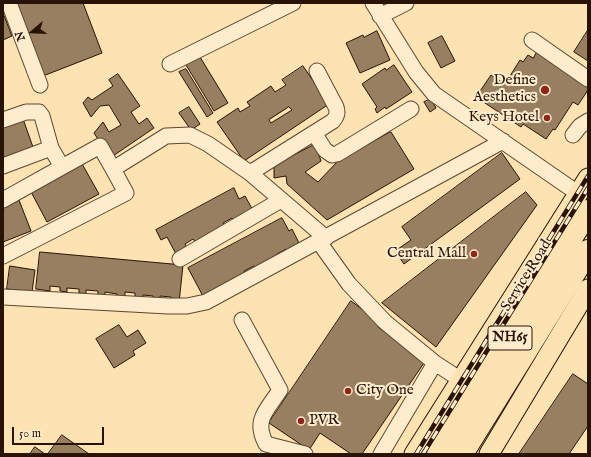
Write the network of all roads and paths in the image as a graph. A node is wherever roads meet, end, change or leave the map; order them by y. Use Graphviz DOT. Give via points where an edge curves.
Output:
graph roads {
  1 [pos="8,3"];
  2 [pos="293,3"];
  3 [pos="406,3"];
  4 [pos="377,9"];
  5 [pos="532,40"];
  6 [pos="170,64"];
  7 [pos="317,71"];
  8 [pos="588,80"];
  9 [pos="40,85"];
  10 [pos="411,109"];
  11 [pos="3,120"];
  12 [pos="588,121"];
  13 [pos="314,133"];
  14 [pos="573,135"];
  15 [pos="503,142"];
  16 [pos="50,148"];
  17 [pos="3,166"];
  18 [pos="62,167"];
  19 [pos="113,168"];
  20 [pos="250,173"];
  21 [pos="3,200"];
  22 [pos="281,200"];
  23 [pos="585,200"];
  24 [pos="323,240"];
  25 [pos="588,251"];
  26 [pos="3,256"];
  27 [pos="180,259"];
  28 [pos="588,289"];
  29 [pos="3,297"];
  30 [pos="242,320"];
  31 [pos="435,363"];
  32 [pos="461,380"];
  33 [pos="305,454"];
  34 [pos="381,454"];
  35 [pos="414,454"];
  36 [pos="438,454"];
  37 [pos="462,454"];
  38 [pos="489,454"];
  1 -- 9 [label="street"];
  2 -- 6 [label="street"];
  3 -- 4 [label="street"];
  4 -- 15 [label="street" via="425,85"];
  5 -- 8 [label="street"];
  7 -- 13 [label="street" via="338,113 333,121"];
  10 -- 13 [label="street" via="337,154 332,155 325,150"];
  11 -- 16 [label="street" via="26,112 38,112 42,116"];
  12 -- 14 [label="street"];
  13 -- 20 [label="street"];
  15 -- 23 [label="street"];
  15 -- 24 [label="street"];
  16 -- 17 [label="street"];
  16 -- 18 [label="street"];
  18 -- 19 [label="street" via="100,146"];
  18 -- 21 [label="street"];
  19 -- 20 [label="street" via="166,136 190,135 208,144"];
  19 -- 26 [label="street" via="126,193"];
  20 -- 22 [label="street"];
  22 -- 24 [label="street"];
  22 -- 27 [label="street"];
  23 -- 32 [label="main road, Service Road"];
  23 -- 36 [label="highway, NH65"];
  24 -- 29 [label="street" via="206,302 187,306"];
  24 -- 31 [label="street" via="343,277 364,301 385,322"];
  25 -- 37 [label="highway, NH65"];
  28 -- 38 [label="main road"];
  30 -- 33 [label="street" via="280,390 259,422 260,434 266,444"];
  31 -- 32 [label="street"];
  31 -- 34 [label="street"];
  32 -- 35 [label="main road, Service Road"];
}
